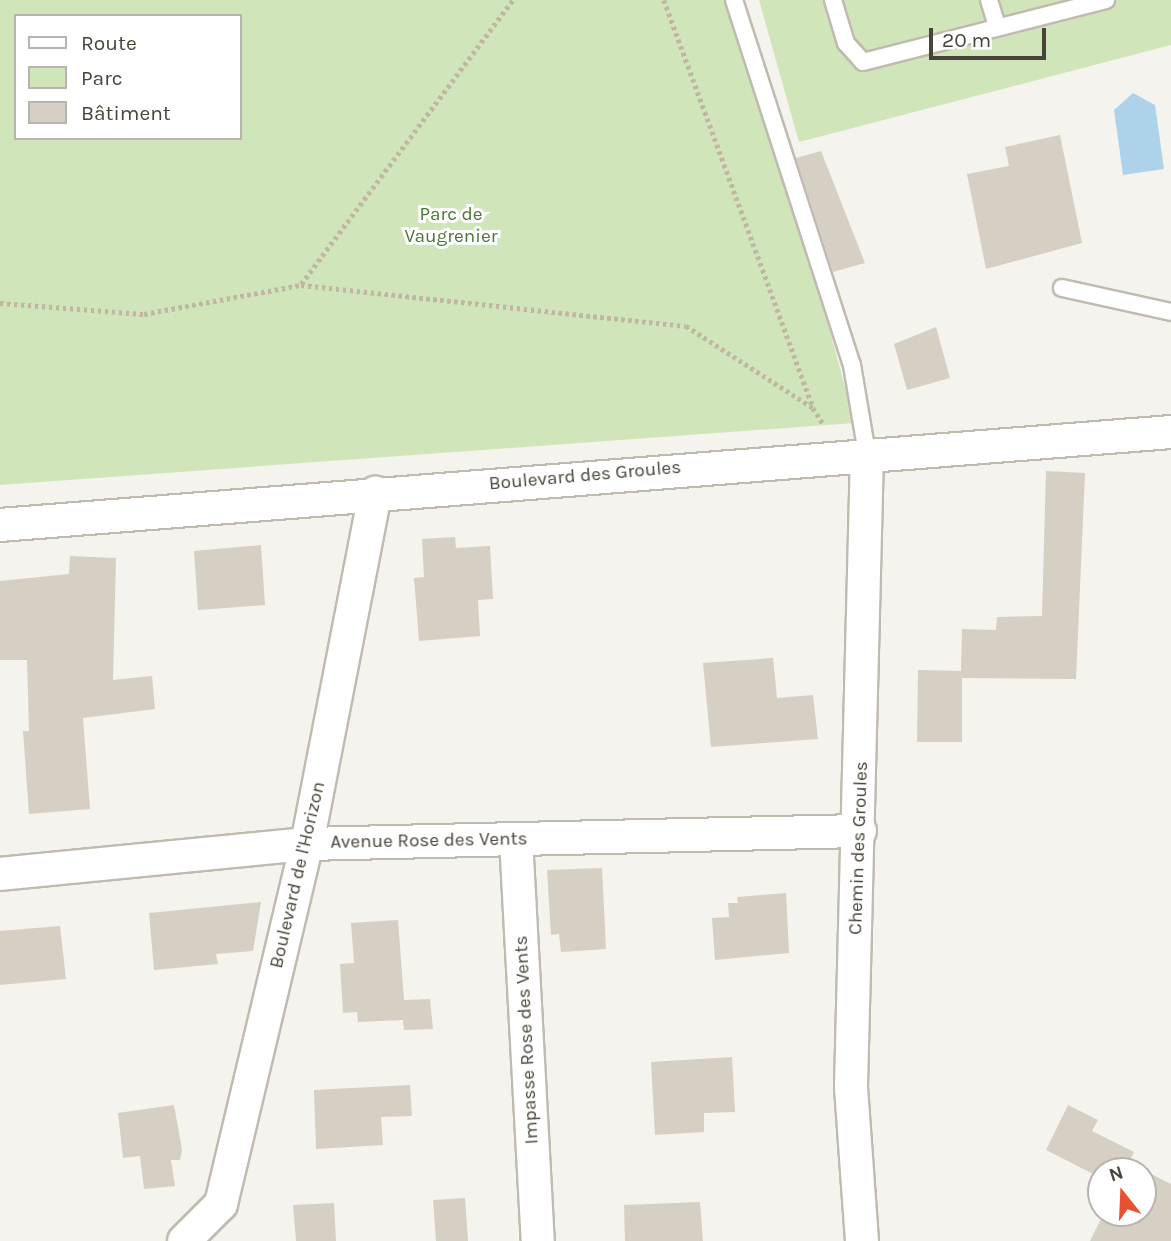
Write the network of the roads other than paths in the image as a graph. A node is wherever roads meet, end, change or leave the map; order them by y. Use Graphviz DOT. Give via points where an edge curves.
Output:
graph roads {
  1 [pos="734,0"];
  2 [pos="833,0"];
  3 [pos="989,0"];
  4 [pos="1106,0"];
  5 [pos="997,27"];
  6 [pos="1062,288"];
  7 [pos="1171,312"];
  8 [pos="1171,432"];
  9 [pos="867,454"];
  10 [pos="375,493"];
  11 [pos="0,525"];
  12 [pos="860,831"];
  13 [pos="516,839"];
  14 [pos="307,844"];
  15 [pos="0,874"];
  16 [pos="184,1241"];
  17 [pos="538,1241"];
  18 [pos="862,1241"];
  1 -- 9 [label="lane" via="852,365"];
  2 -- 5 [label="lane" via="846,43 863,62"];
  3 -- 5 [label="lane"];
  4 -- 5 [label="lane"];
  6 -- 7 [label="lane"];
  8 -- 9 [label="street, Boulevard des Groules"];
  9 -- 10 [label="street, Boulevard des Groules"];
  9 -- 12 [label="street, Chemin des Groules"];
  10 -- 11 [label="street, Boulevard des Groules"];
  10 -- 14 [label="street, Boulevard de l'Horizon"];
  12 -- 13 [label="street, Avenue Rose des Vents"];
  12 -- 18 [label="street, Chemin des Groules" via="851,1086"];
  13 -- 14 [label="street, Avenue Rose des Vents"];
  13 -- 17 [label="street, Impasse Rose des Vents"];
  14 -- 15 [label="street, Avenue Rose des Vents"];
  14 -- 16 [label="street, Boulevard de l'Horizon" via="222,1204"];
}
